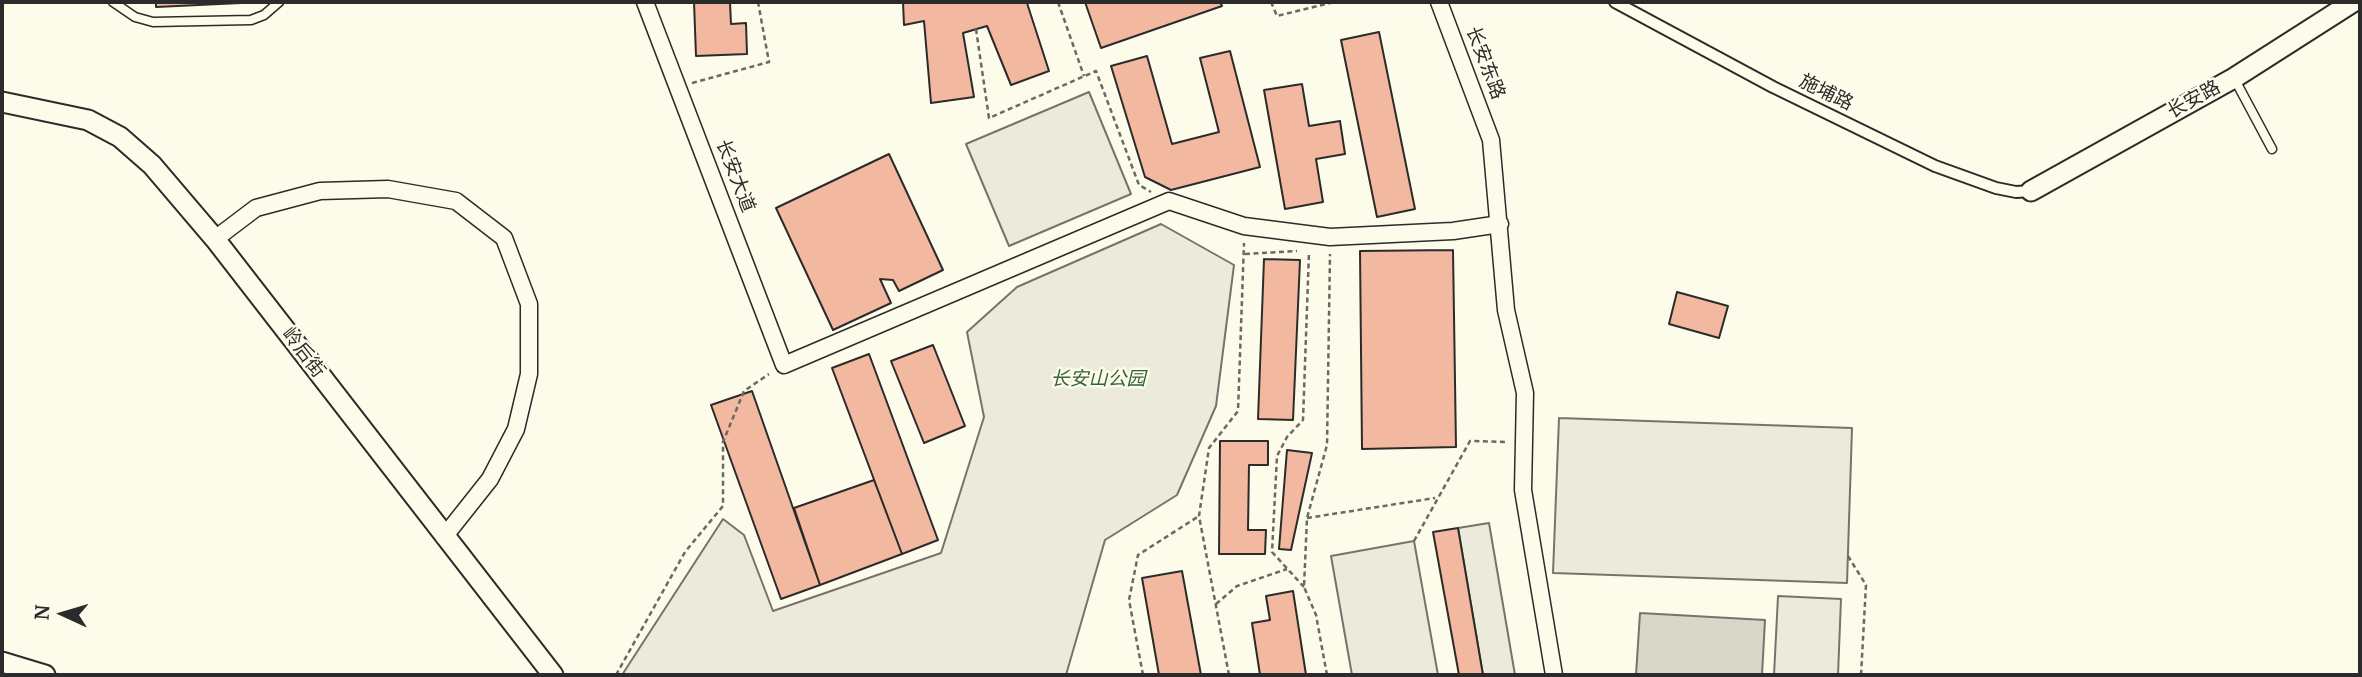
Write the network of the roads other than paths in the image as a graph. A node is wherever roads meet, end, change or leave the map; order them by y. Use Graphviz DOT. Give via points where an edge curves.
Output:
graph roads {
  1 [pos="113,2"];
  2 [pos="279,2"];
  3 [pos="645,2"];
  4 [pos="1439,2"];
  5 [pos="1615,2"];
  6 [pos="2353,2"];
  7 [pos="2234,78"];
  8 [pos="2,102"];
  9 [pos="2272,149"];
  10 [pos="2031,191"];
  11 [pos="1500,224"];
  12 [pos="215,239"];
  13 [pos="444,537"];
  14 [pos="2,662"];
  15 [pos="45,675"];
  16 [pos="553,675"];
  17 [pos="1554,675"];
  1 -- 2 [label="lane" via="135,17 153,22 251,20"];
  3 -- 11 [label="street, 长安大道" via="784,365 1169,201 1244,226 1330,237"];
  4 -- 11 [label="street, 长安东路" via="1491,140"];
  5 -- 10 [label="street, 施埔路" via="1773,87 1935,166 1996,188"];
  6 -- 7 [label="street, 长安路"];
  7 -- 9 [label="lane"];
  7 -- 10 [label="street, 长安路"];
  8 -- 12 [label="street, 岭后街" via="75,116 111,131 152,165"];
  11 -- 17 [label="street, 长安东路" via="1506,310 1525,393 1522,489"];
  12 -- 13 [label="street, 岭后街"];
  12 -- 13 [label="street" via="256,208 320,191 388,189 456,201 504,239 529,304 529,374 516,429 490,479"];
  13 -- 16 [label="street, 岭后街"];
  14 -- 15 [label="street"];
}
